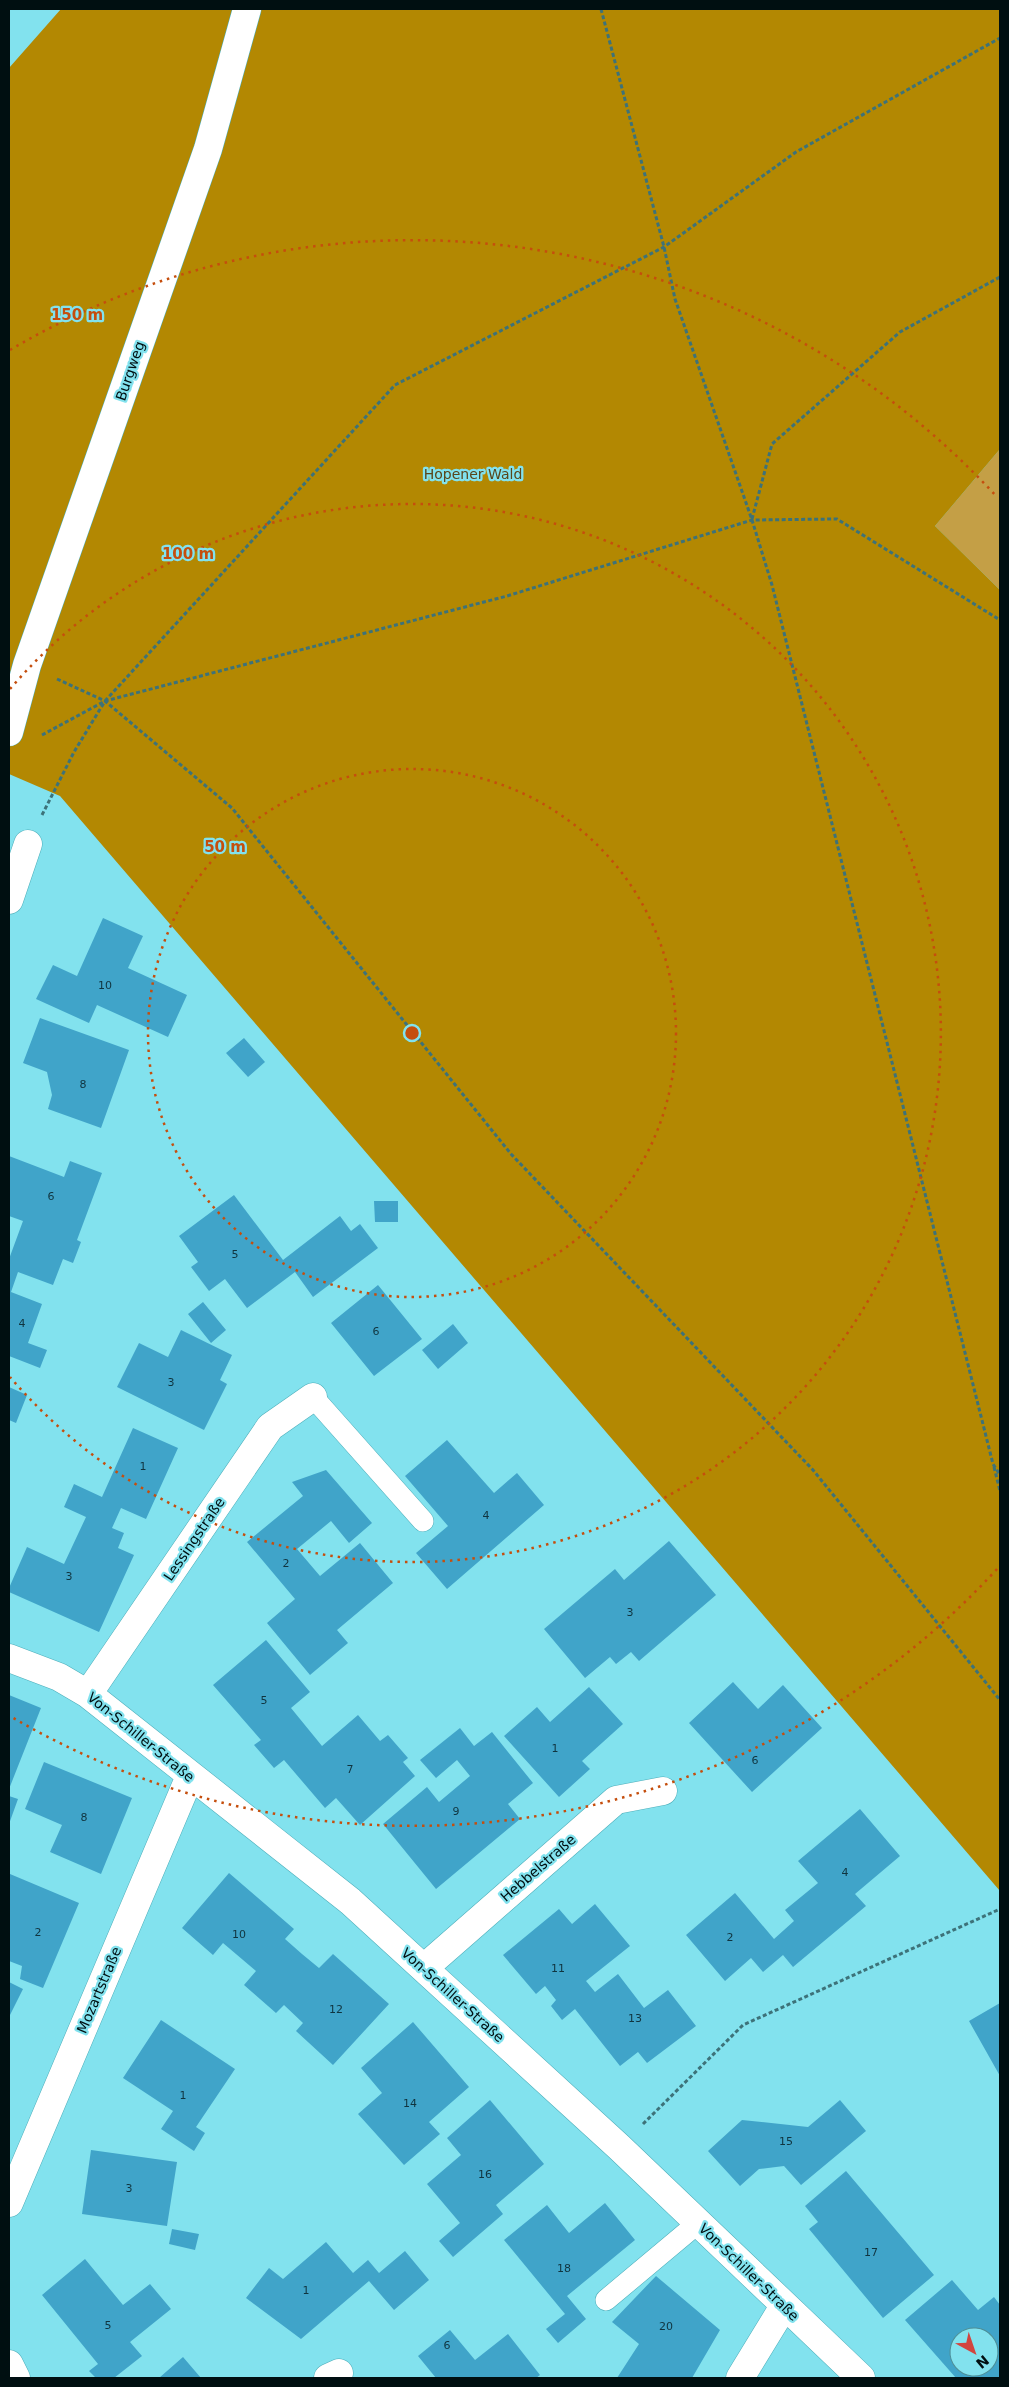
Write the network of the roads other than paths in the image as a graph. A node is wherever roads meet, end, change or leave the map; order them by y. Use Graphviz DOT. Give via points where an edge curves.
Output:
graph roads {
  1 [pos="247,9"];
  2 [pos="9,732"];
  3 [pos="28,844"];
  4 [pos="9,900"];
  5 [pos="313,1398"];
  6 [pos="422,1521"];
  7 [pos="9,1658"];
  8 [pos="88,1694"];
  9 [pos="190,1776"];
  10 [pos="663,1791"];
  11 [pos="424,1968"];
  12 [pos="9,2203"];
  13 [pos="698,2223"];
  14 [pos="606,2300"];
  15 [pos="784,2306"];
  16 [pos="9,2364"];
  17 [pos="16,2378"];
  18 [pos="740,2378"];
  19 [pos="861,2378"];
  1 -- 2 [label="street, Burgweg" via="208,149 27,665"];
  3 -- 4 [label="street"];
  5 -- 6 [label="lane"];
  5 -- 8 [label="street, Lessingstraße" via="270,1426"];
  7 -- 8 [label="street, Von-Schiller-Straße" via="59,1677"];
  8 -- 9 [label="street, Von-Schiller-Straße"];
  9 -- 11 [label="street, Von-Schiller-Straße" via="350,1902"];
  9 -- 12 [label="street, Mozartstraße"];
  10 -- 11 [label="street, Hebbelstraße" via="616,1800"];
  11 -- 13 [label="street, Von-Schiller-Straße"];
  13 -- 14 [label="lane"];
  13 -- 15 [label="street, Von-Schiller-Straße"];
  15 -- 18 [label="street"];
  15 -- 19 [label="street, Von-Schiller-Straße"];
  16 -- 17 [label="street"];
}
